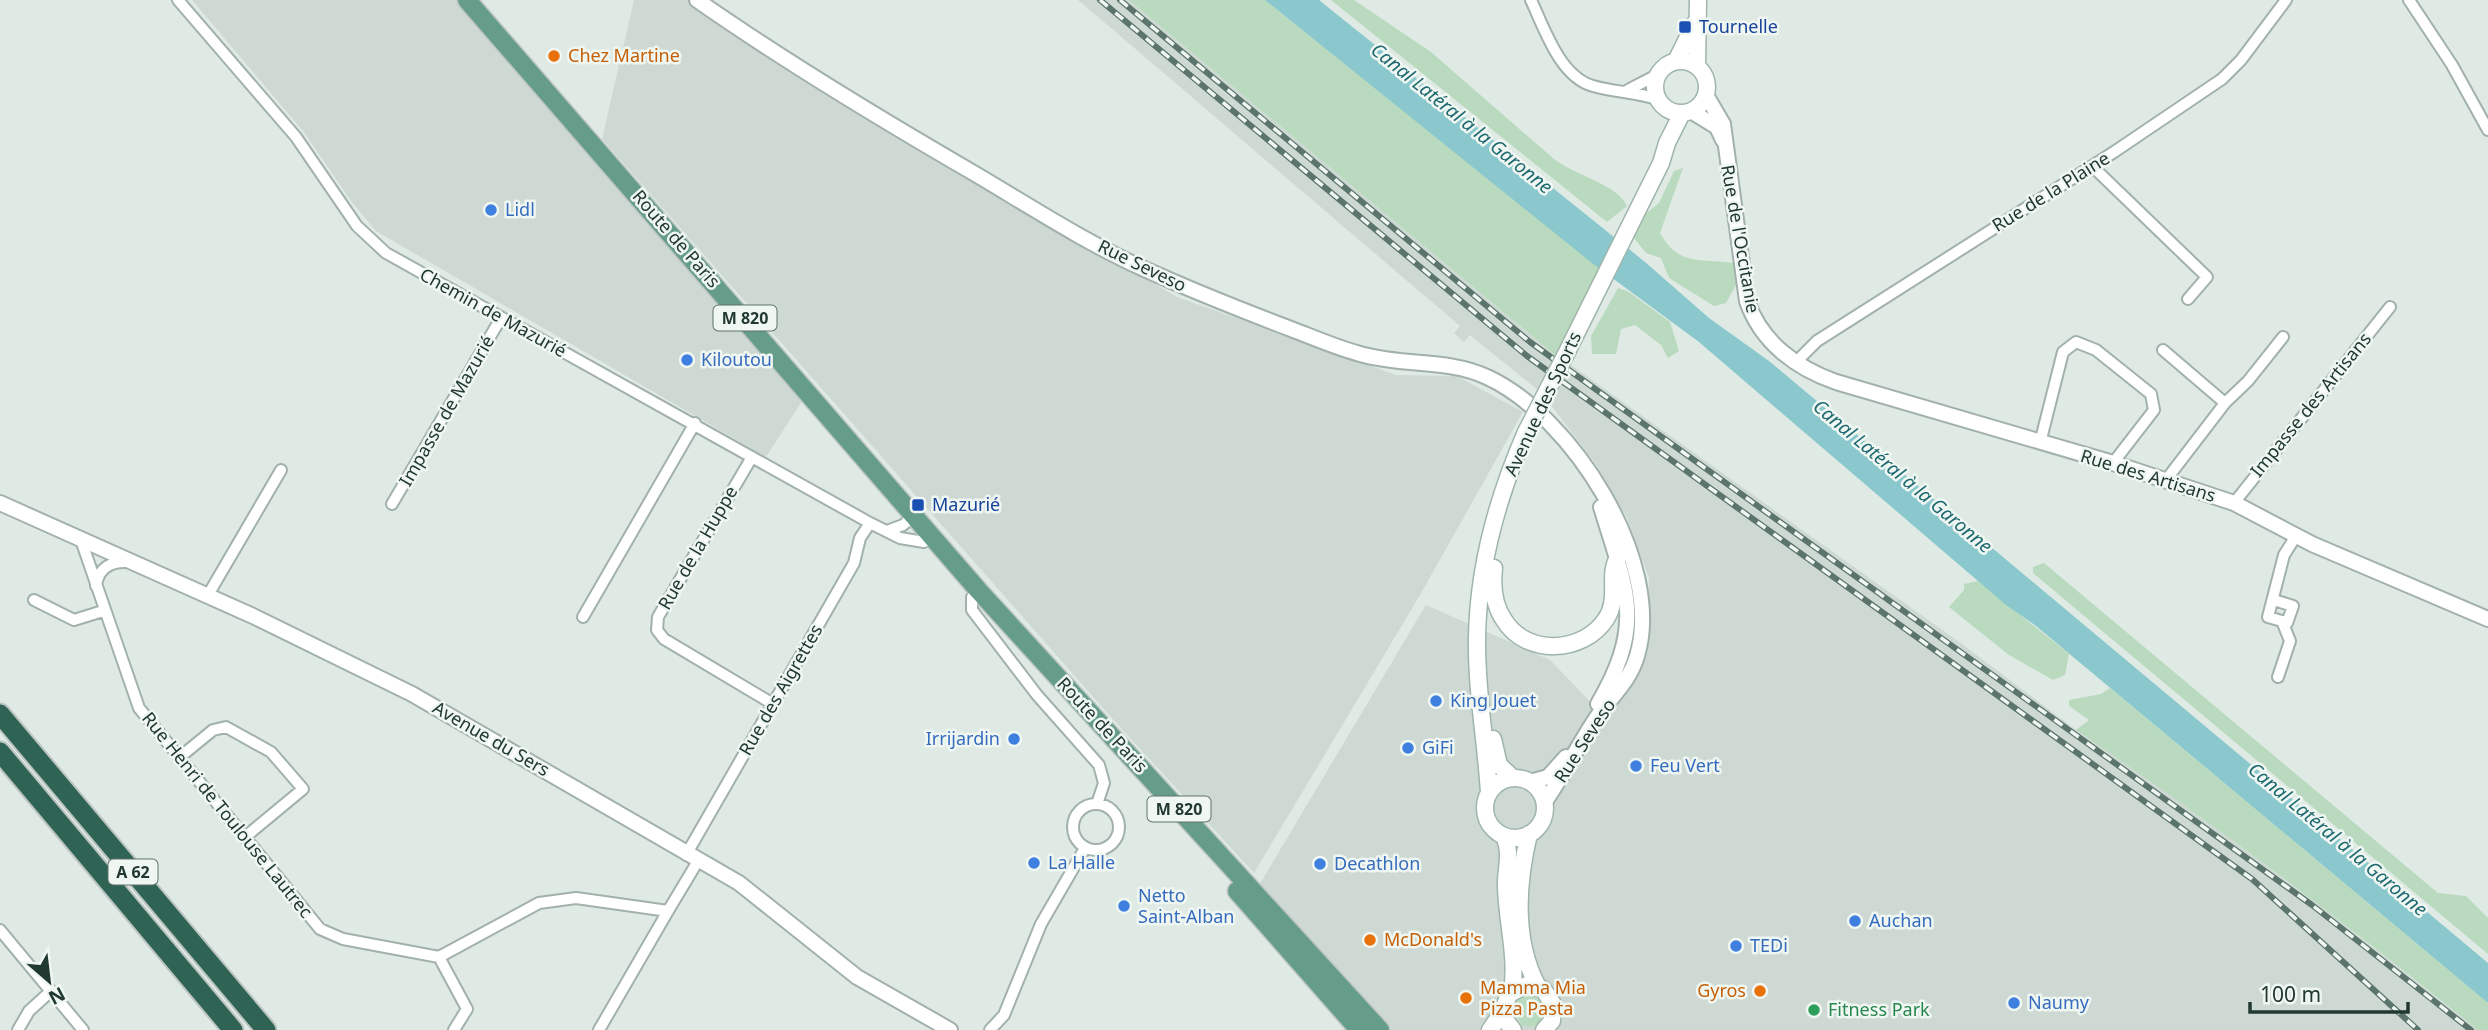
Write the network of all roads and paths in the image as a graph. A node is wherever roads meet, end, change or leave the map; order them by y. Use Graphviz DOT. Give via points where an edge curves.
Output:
graph roads {
  1 [pos="178,0"];
  2 [pos="467,0"];
  3 [pos="698,0"];
  4 [pos="1531,0"];
  5 [pos="1698,0"];
  6 [pos="2286,0"];
  7 [pos="2409,0"];
  8 [pos="1696,21"];
  9 [pos="1676,61"];
  10 [pos="1696,65"];
  11 [pos="1657,75"];
  12 [pos="1629,90"];
  13 [pos="1706,95"];
  14 [pos="1661,104"];
  15 [pos="1687,112"];
  16 [pos="2488,130"];
  17 [pos="1723,141"];
  18 [pos="1667,143"];
  19 [pos="2092,166"];
  20 [pos="2188,299"];
  21 [pos="2390,307"];
  22 [pos="501,318"];
  23 [pos="2283,337"];
  24 [pos="2163,350"];
  25 [pos="1796,362"];
  26 [pos="2225,404"];
  27 [pos="695,423"];
  28 [pos="2040,443"];
  29 [pos="751,457"];
  30 [pos="2113,463"];
  31 [pos="281,470"];
  32 [pos="2166,480"];
  33 [pos="1595,482"];
  34 [pos="0,503"];
  35 [pos="2234,503"];
  36 [pos="392,504"];
  37 [pos="1499,504"];
  38 [pos="914,516"];
  39 [pos="870,523"];
  40 [pos="887,531"];
  41 [pos="932,536"];
  42 [pos="2297,536"];
  43 [pos="79,537"];
  44 [pos="1618,558"];
  45 [pos="139,564"];
  46 [pos="95,589"];
  47 [pos="208,596"];
  48 [pos="1480,596"];
  49 [pos="975,597"];
  50 [pos="34,600"];
  51 [pos="2274,600"];
  52 [pos="103,611"];
  53 [pos="583,617"];
  54 [pos="2488,619"];
  55 [pos="2282,621"];
  56 [pos="1021,638"];
  57 [pos="2278,677"];
  58 [pos="773,704"];
  59 [pos="0,713"];
  60 [pos="0,752"];
  61 [pos="180,757"];
  62 [pos="1513,778"];
  63 [pos="1530,782"];
  64 [pos="1489,793"];
  65 [pos="1544,803"];
  66 [pos="1097,804"];
  67 [pos="1529,834"];
  68 [pos="245,836"];
  69 [pos="1504,836"];
  70 [pos="1085,848"];
  71 [pos="692,858"];
  72 [pos="668,911"];
  73 [pos="0,930"];
  74 [pos="439,957"];
  75 [pos="1538,987"];
  76 [pos="51,991"];
  77 [pos="1512,991"];
  78 [pos="1503,1011"];
  79 [pos="1550,1027"];
  80 [pos="18,1030"];
  81 [pos="83,1030"];
  82 [pos="233,1030"];
  83 [pos="266,1030"];
  84 [pos="454,1030"];
  85 [pos="599,1030"];
  86 [pos="950,1030"];
  87 [pos="990,1030"];
  88 [pos="1359,1030"];
  89 [pos="1380,1030"];
  90 [pos="1490,1030"];
  91 [pos="1513,1030"];
  1 -- 22 [label="street, Chemin de Mazurié" via="296,136 357,226 394,258"];
  2 -- 38 [label="main road, Route de Paris / M 820"];
  3 -- 33 [label="street, Rue Seveso" via="946,157 1140,267 1361,355 1453,366 1489,378 1560,432"];
  4 -- 12 [label="street" via="1557,54 1576,77 1589,86"];
  5 -- 8 [label="main road"];
  6 -- 19 [label="street, Rue de la Plaine" via="2222,79"];
  7 -- 16 [label="street"];
  8 -- 9 [label="main road"];
  8 -- 10 [label="main road"];
  9 -- 10 [label="main road"];
  9 -- 11 [label="main road"];
  10 -- 13 [label="main road" via="1706,79"];
  11 -- 12 [label="street"];
  11 -- 14 [label="main road" via="1654,83"];
  12 -- 14 [label="street"];
  13 -- 15 [label="main road"];
  13 -- 17 [label="street, Rue de l'Occitanie" via="1723,124"];
  14 -- 15 [label="main road"];
  14 -- 18 [label="main road"];
  15 -- 17 [label="street" via="1717,127"];
  15 -- 18 [label="main road"];
  17 -- 25 [label="street, Rue de l'Occitanie" via="1747,302 1755,324"];
  18 -- 37 [label="main road, Avenue des Sports, bridge" via="1632,225 1526,432"];
  19 -- 20 [label="street" via="2207,277"];
  19 -- 25 [label="street, Rue de la Plaine" via="1817,341"];
  21 -- 35 [label="street, Impasse des Artisans"];
  22 -- 27 [label="street, Chemin de Mazurié"];
  22 -- 36 [label="street, Impasse de Mazurié"];
  23 -- 26 [label="street"];
  24 -- 26 [label="street"];
  25 -- 28 [label="street, Rue des Artisans" via="1836,382"];
  26 -- 32 [label="street"];
  27 -- 29 [label="street, Chemin de Mazurié"];
  27 -- 53 [label="street"];
  28 -- 30 [label="street, Rue des Artisans"];
  28 -- 30 [label="street" via="2063,352 2076,342 2096,350 2155,401 2154,410"];
  29 -- 39 [label="street, Chemin de Mazurié"];
  29 -- 58 [label="street, Rue de la Huppe" via="658,617 657,630 664,639"];
  30 -- 32 [label="street, Rue des Artisans"];
  31 -- 47 [label="street"];
  32 -- 35 [label="street, Rue des Artisans"];
  33 -- 44 [label="street, Rue Seveso"];
  33 -- 65 [label="street, Rue Seveso" via="1633,564 1642,630 1627,681 1597,716"];
  34 -- 43 [label="street, Avenue du Sers"];
  35 -- 42 [label="street, Rue des Artisans"];
  37 -- 44 [label="main road" via="1495,600 1504,622 1526,639 1553,647 1569,645 1596,630 1612,607 1613,565"];
  37 -- 48 [label="main road, Avenue des Sports"];
  38 -- 40 [label="street"];
  38 -- 41 [label="main road, Route de Paris / M 820"];
  39 -- 40 [label="street, Chemin de Mazurié"];
  39 -- 58 [label="street, Rue des Aigrettes" via="853,564"];
  40 -- 41 [label="street, Chemin de Mazurié" via="920,542"];
  41 -- 49 [label="main road, Route de Paris / M 820"];
  42 -- 51 [label="street" via="2284,555"];
  42 -- 54 [label="street, Rue des Artisans" via="2412,590"];
  43 -- 45 [label="street, Avenue du Sers"];
  43 -- 46 [label="street, Rue Henri de Toulouse Lautrec"];
  44 -- 63 [label="street, Rue Seveso" via="1628,620 1619,667 1558,768 1548,777"];
  45 -- 46 [label="street" via="108,565 98,575"];
  45 -- 47 [label="street, Avenue du Sers"];
  46 -- 52 [label="street, Rue Henri de Toulouse Lautrec"];
  47 -- 71 [label="street, Avenue du Sers" via="412,694"];
  48 -- 62 [label="main road, Avenue des Sports" via="1494,746 1499,765"];
  48 -- 64 [label="main road, Avenue des Sports" via="1477,639"];
  49 -- 56 [label="main road, Route de Paris / M 820"];
  49 -- 66 [label="street" via="1037,695 1099,765 1104,783"];
  50 -- 52 [label="street" via="74,620"];
  51 -- 55 [label="street" via="2268,617"];
  51 -- 55 [label="street" via="2293,606 2287,624"];
  52 -- 61 [label="street, Rue Henri de Toulouse Lautrec" via="139,708"];
  55 -- 57 [label="street" via="2290,641"];
  56 -- 88 [label="main road, Route de Paris / M 820" via="1083,716"];
  56 -- 89 [label="main road, Route de Paris / M 820"];
  58 -- 71 [label="street, Rue des Aigrettes"];
  59 -- 83 [label="highway, A 62"];
  60 -- 82 [label="highway, A 62"];
  61 -- 68 [label="street, Rue Henri de Toulouse Lautrec"];
  61 -- 68 [label="street" via="213,730 226,727 271,752 303,789"];
  62 -- 63 [label="main road"];
  62 -- 64 [label="main road"];
  63 -- 65 [label="main road"];
  64 -- 69 [label="main road" via="1486,816"];
  65 -- 67 [label="main road" via="1542,821"];
  66 -- 70 [label="street" via="1080,810 1073,823 1075,837"];
  66 -- 70 [label="street" via="1115,813 1118,833 1109,846"];
  67 -- 69 [label="main road"];
  67 -- 75 [label="main road" via="1518,901"];
  68 -- 74 [label="street, Rue Henri de Toulouse Lautrec" via="320,929 343,939"];
  69 -- 77 [label="main road" via="1509,852 1506,896"];
  70 -- 87 [label="street" via="1041,924 1004,1015"];
  71 -- 72 [label="street"];
  71 -- 86 [label="street, Avenue du Sers" via="738,883 857,978"];
  72 -- 74 [label="street" via="576,898 539,903"];
  72 -- 85 [label="street"];
  73 -- 76 [label="street"];
  74 -- 84 [label="street" via="467,1009"];
  75 -- 77 [label="main road"];
  75 -- 79 [label="main road" via="1551,998"];
  76 -- 80 [label="street" via="29,1011"];
  76 -- 81 [label="street"];
  77 -- 78 [label="main road"];
  78 -- 90 [label="main road"];
  78 -- 91 [label="main road"];
}
